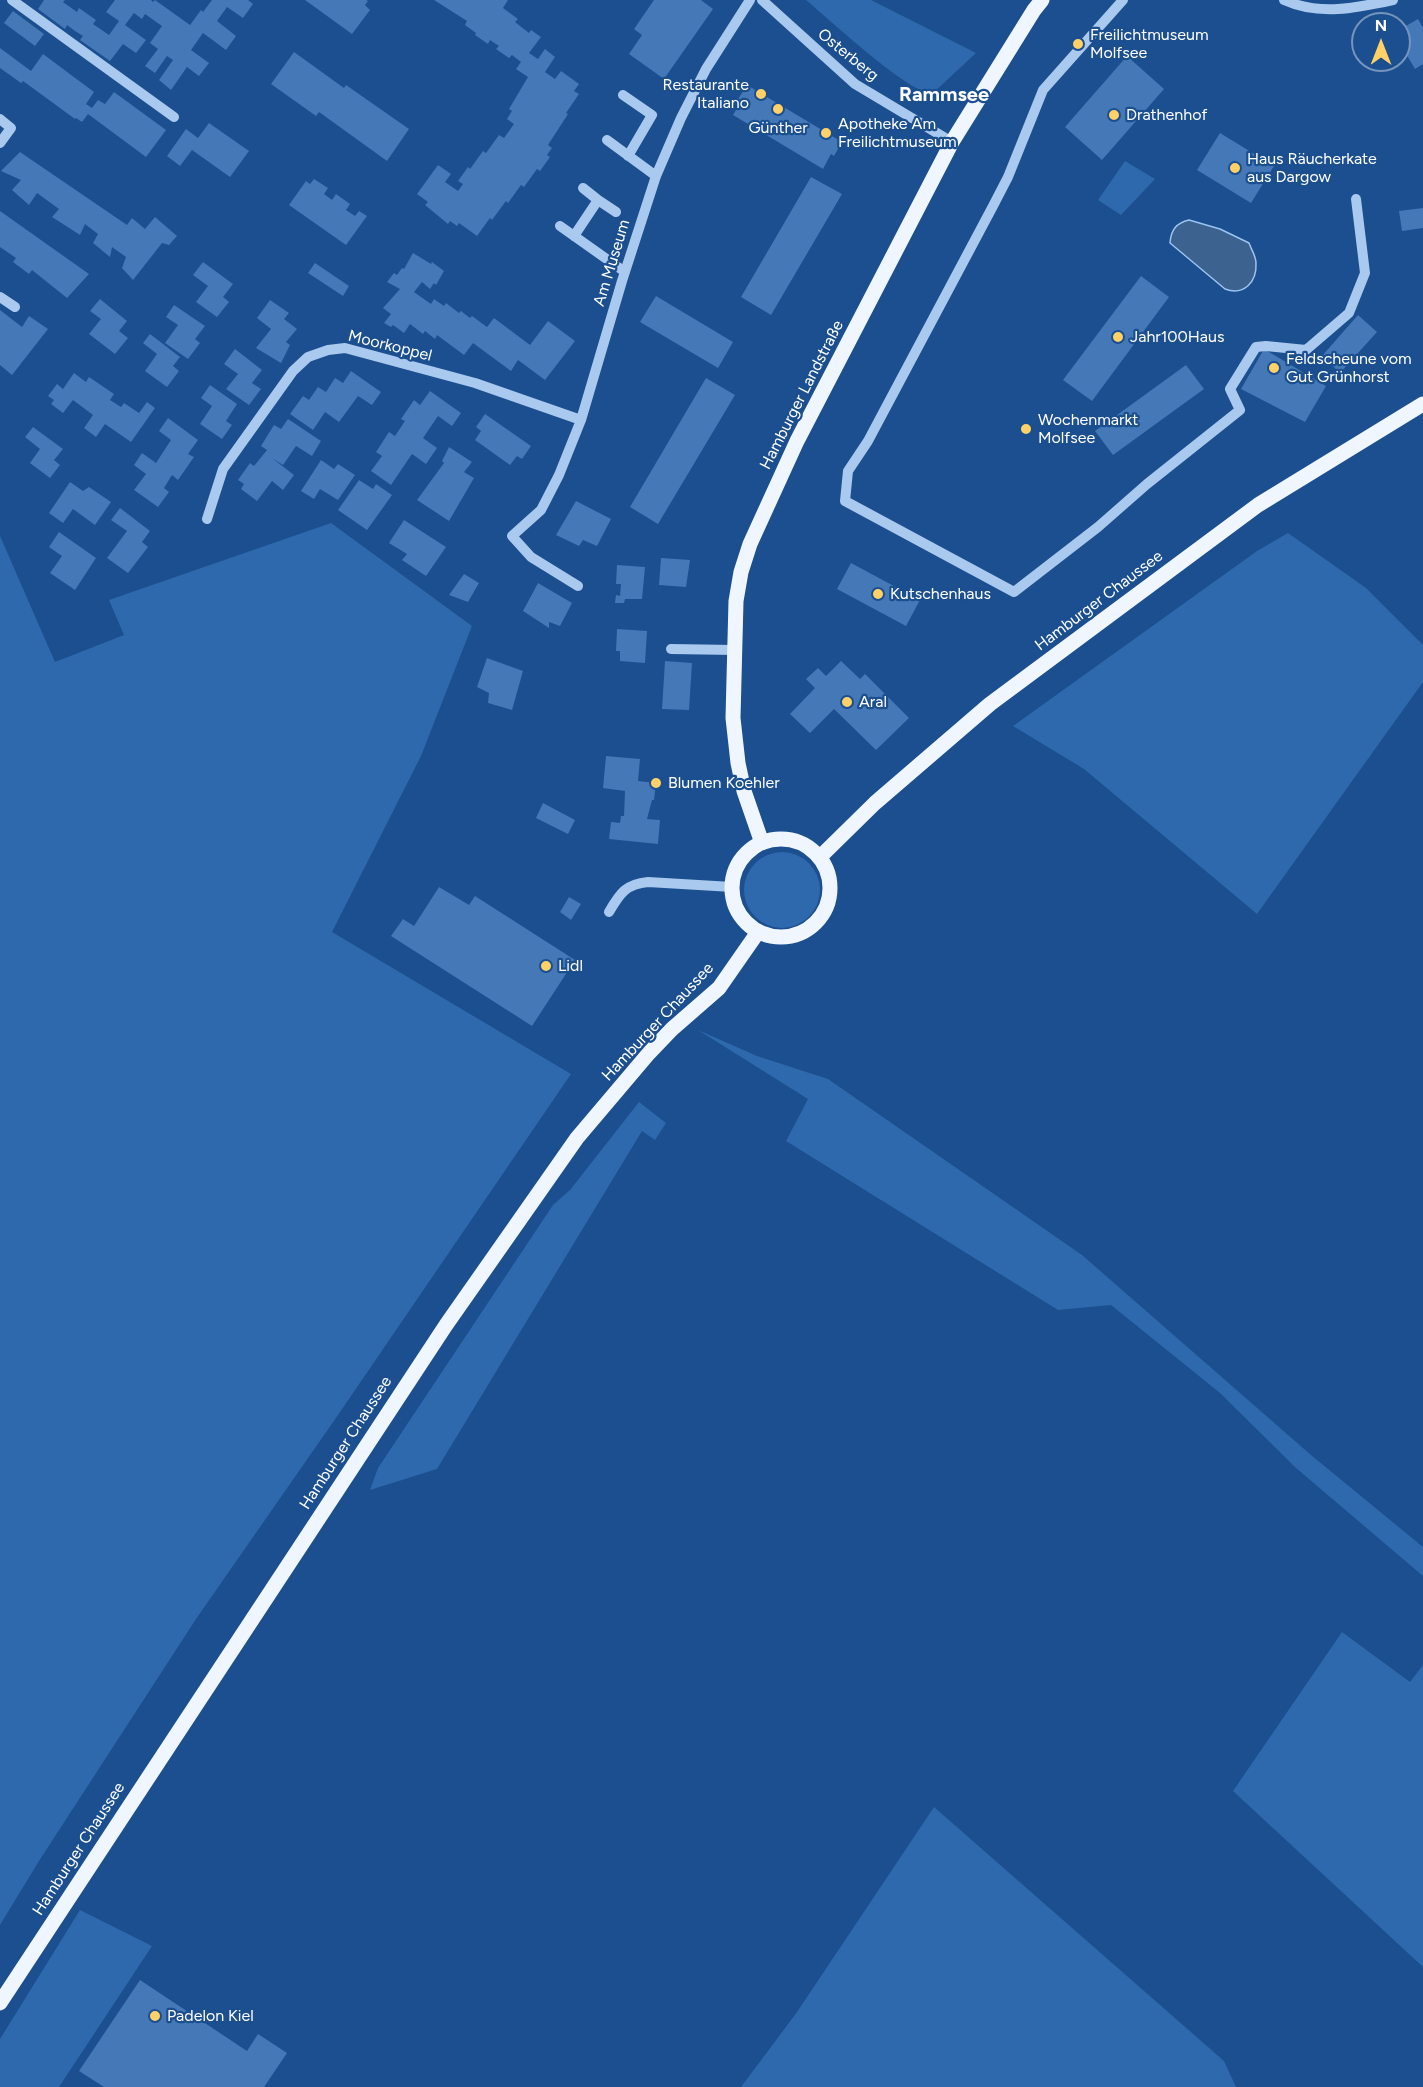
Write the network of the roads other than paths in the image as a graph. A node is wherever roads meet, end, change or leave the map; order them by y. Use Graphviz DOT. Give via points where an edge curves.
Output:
graph roads {
  1 [pos="12,0"];
  2 [pos="750,0"];
  3 [pos="762,0"];
  4 [pos="1042,0"];
  5 [pos="1123,0"];
  6 [pos="1284,0"];
  7 [pos="1393,0"];
  8 [pos="623,95"];
  9 [pos="174,117"];
  10 [pos="0,119"];
  11 [pos="607,140"];
  12 [pos="952,142"];
  13 [pos="0,143"];
  14 [pos="628,156"];
  15 [pos="656,176"];
  16 [pos="583,188"];
  17 [pos="1356,199"];
  18 [pos="598,200"];
  19 [pos="616,212"];
  20 [pos="560,226"];
  21 [pos="574,236"];
  22 [pos="625,272"];
  23 [pos="0,297"];
  24 [pos="15,307"];
  25 [pos="1423,404"];
  26 [pos="581,420"];
  27 [pos="207,519"];
  28 [pos="578,586"];
  29 [pos="671,649"];
  30 [pos="735,650"];
  31 [pos="762,843"];
  32 [pos="819,857"];
  33 [pos="732,886"];
  34 [pos="609,912"];
  35 [pos="758,932"];
  36 [pos="0,2003"];
  1 -- 9 [label="street"];
  2 -- 15 [label="street, Am Museum" via="706,69"];
  3 -- 12 [label="street, Osterberg" via="855,84"];
  4 -- 12 [label="main road, Hamburger Landstraße"];
  5 -- 17 [label="street" via="1043,90 993,207 868,441 848,471 845,501 1014,592 1240,410 1230,389 1256,347 1306,350 1349,313 1365,273"];
  6 -- 7 [label="street" via="1315,9 1353,8"];
  8 -- 14 [label="street" via="652,116"];
  10 -- 13 [label="street" via="11,128"];
  11 -- 14 [label="street"];
  12 -- 30 [label="main road, Hamburger Landstraße" via="797,441 750,544 736,601"];
  14 -- 15 [label="street"];
  15 -- 22 [label="street, Am Museum"];
  16 -- 18 [label="street"];
  18 -- 19 [label="street"];
  18 -- 21 [label="street"];
  20 -- 21 [label="street"];
  21 -- 22 [label="street"];
  22 -- 26 [label="street, Am Museum"];
  23 -- 24 [label="street"];
  25 -- 32 [label="main road, Hamburger Chaussee" via="1258,505 990,704"];
  26 -- 27 [label="street, Moorkoppel" via="464,380 345,348 328,350 308,357 287,378 223,469"];
  26 -- 28 [label="street, Am Museum" via="540,510 512,536 531,557"];
  29 -- 30 [label="street"];
  30 -- 31 [label="main road, Hamburger Landstraße" via="736,754"];
  31 -- 32 [label="main road" via="777,839 793,841"];
  31 -- 33 [label="main road" via="741,861"];
  32 -- 35 [label="main road" via="828,871 831,888 820,919 791,937"];
  33 -- 34 [label="street" via="634,883 621,893"];
  33 -- 35 [label="main road" via="739,913"];
  35 -- 36 [label="main road, Hamburger Chaussee" via="719,988 649,1053 577,1138 446,1325"];
}
